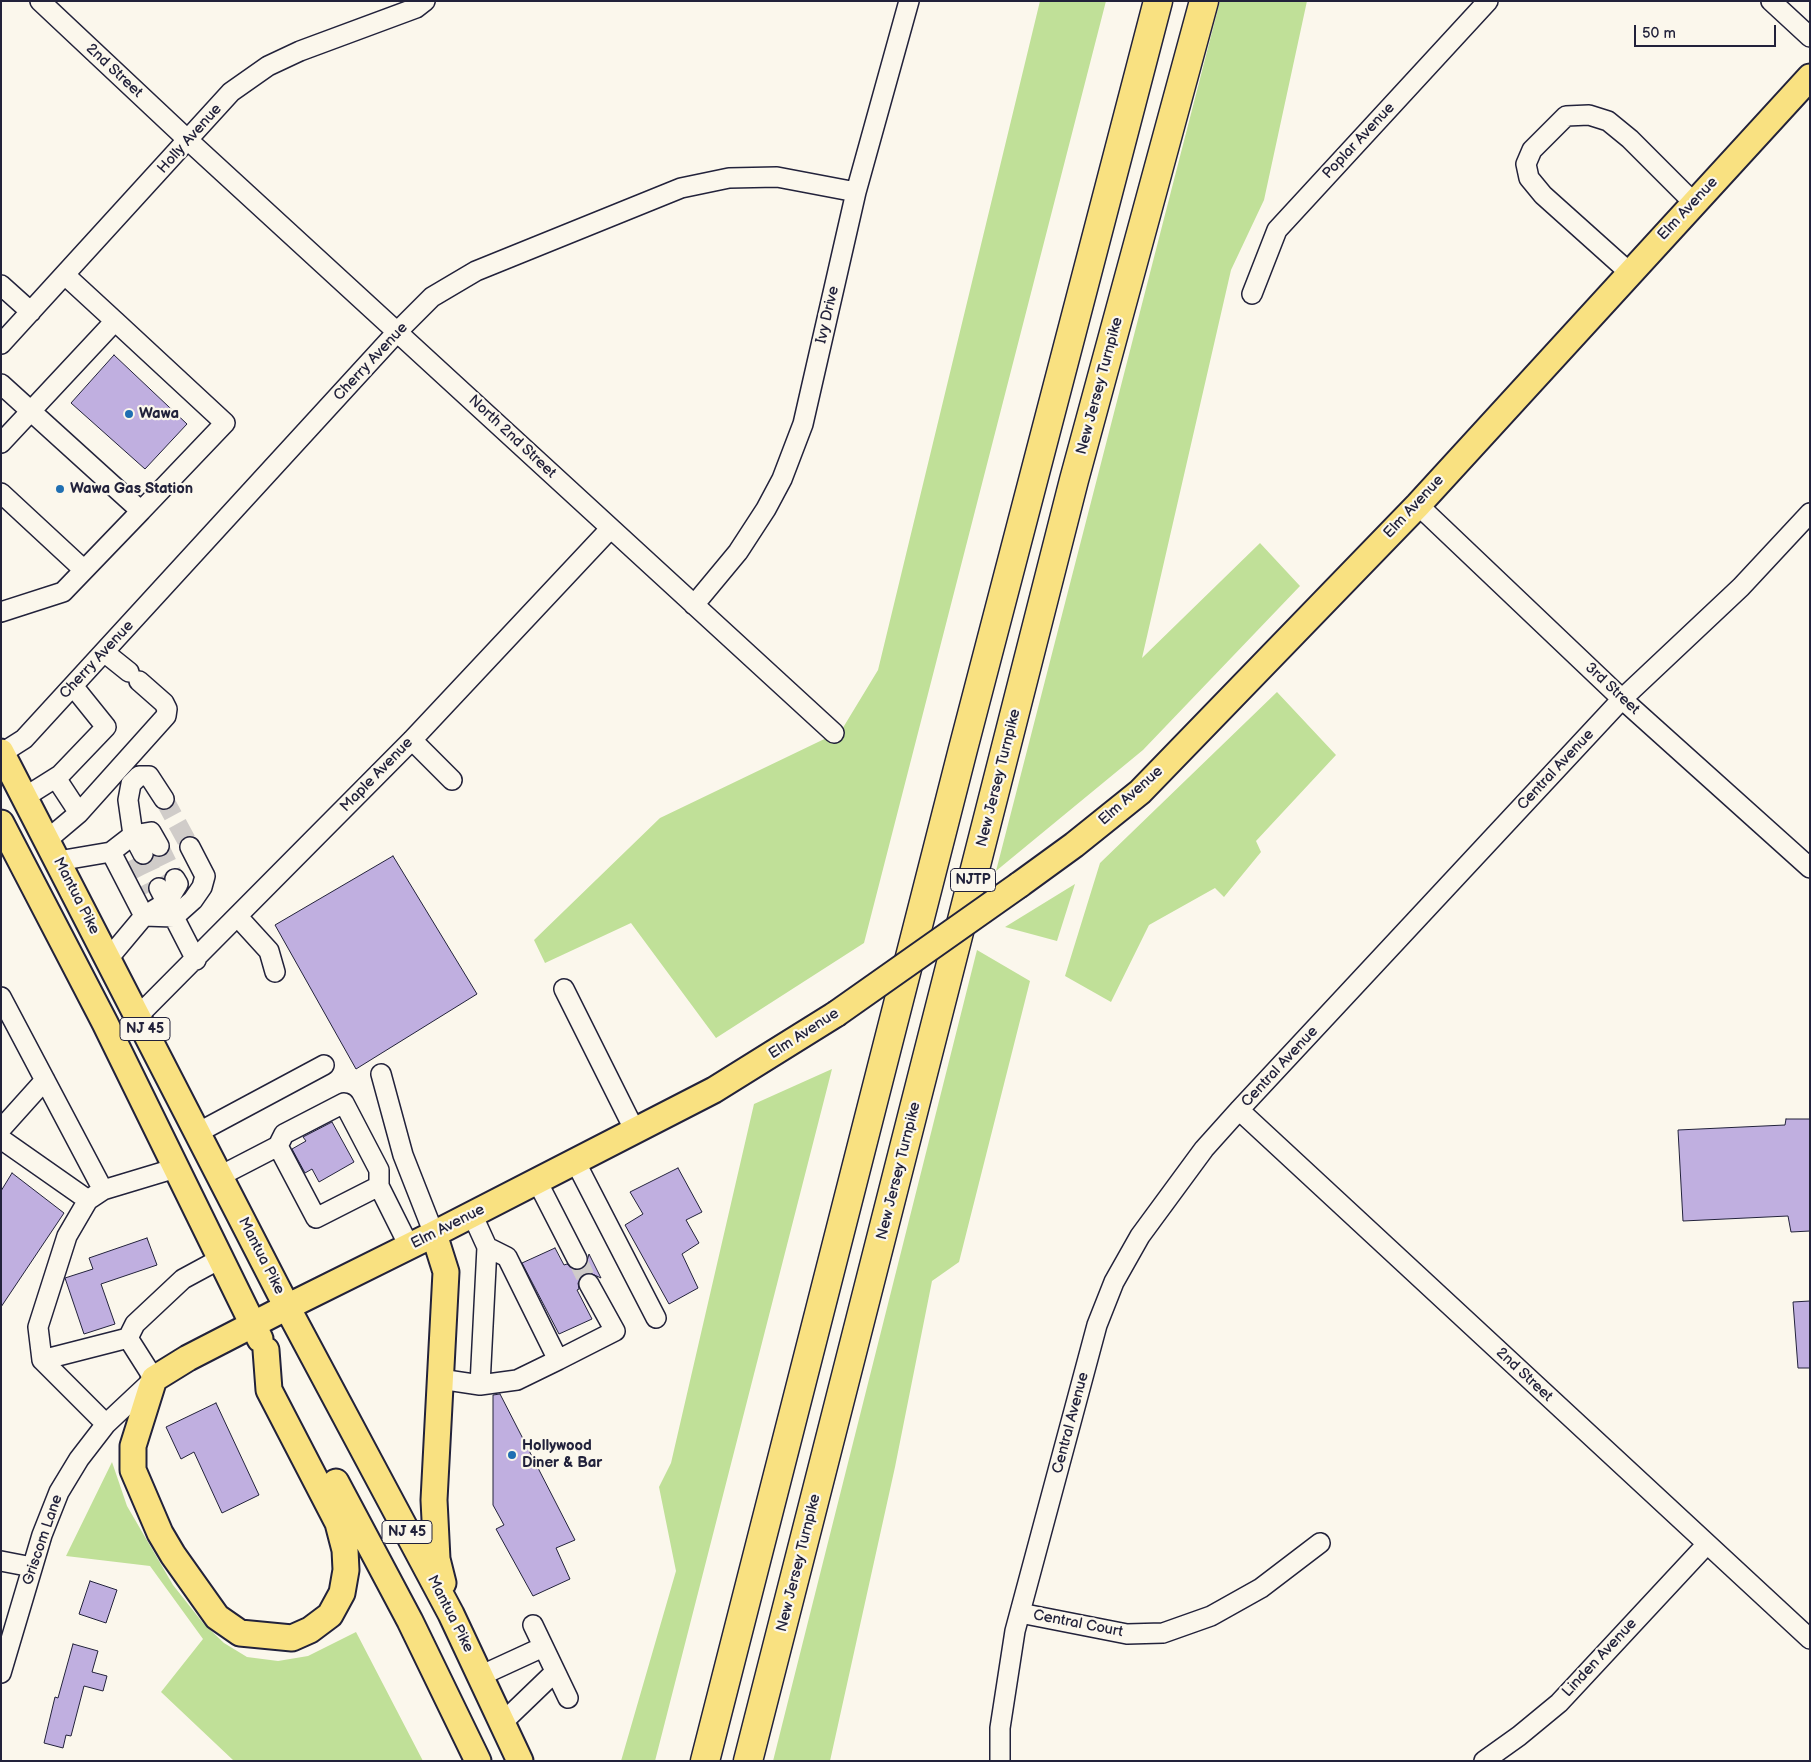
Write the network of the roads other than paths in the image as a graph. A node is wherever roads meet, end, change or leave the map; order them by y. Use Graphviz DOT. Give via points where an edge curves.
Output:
graph roads {
  1 [pos="40,1"];
  2 [pos="425,1"];
  3 [pos="909,1"];
  4 [pos="1158,1"];
  5 [pos="1204,1"];
  6 [pos="1488,1"];
  7 [pos="1771,1"];
  8 [pos="1810,37"];
  9 [pos="1810,77"];
  10 [pos="189,141"];
  11 [pos="856,192"];
  12 [pos="1694,203"];
  13 [pos="1630,273"];
  14 [pos="65,275"];
  15 [pos="1,285"];
  16 [pos="1252,294"];
  17 [pos="31,312"];
  18 [pos="115,321"];
  19 [pos="398,331"];
  20 [pos="1,344"];
  21 [pos="1,384"];
  22 [pos="31,411"];
  23 [pos="1,443"];
  24 [pos="1,493"];
  25 [pos="1418,505"];
  26 [pos="141,510"];
  27 [pos="1810,513"];
  28 [pos="610,529"];
  29 [pos="84,569"];
  30 [pos="694,604"];
  31 [pos="1,612"];
  32 [pos="104,652"];
  33 [pos="73,686"];
  34 [pos="1622,699"];
  35 [pos="834,733"];
  36 [pos="412,740"];
  37 [pos="2,752"];
  38 [pos="56,778"];
  39 [pos="452,780"];
  40 [pos="24,797"];
  41 [pos="164,800"];
  42 [pos="79,813"];
  43 [pos="1,823"];
  44 [pos="47,840"];
  45 [pos="121,844"];
  46 [pos="190,847"];
  47 [pos="143,854"];
  48 [pos="58,862"];
  49 [pos="1810,868"];
  50 [pos="159,901"];
  51 [pos="238,917"];
  52 [pos="108,959"];
  53 [pos="196,960"];
  54 [pos="275,972"];
  55 [pos="564,989"];
  56 [pos="1,997"];
  57 [pos="138,1016"];
  58 [pos="324,1065"];
  59 [pos="381,1074"];
  60 [pos="45,1080"];
  61 [pos="1239,1110"];
  62 [pos="1,1129"];
  63 [pos="634,1130"];
  64 [pos="199,1132"];
  65 [pos="1,1139"];
  66 [pos="278,1146"];
  67 [pos="575,1161"];
  68 [pos="176,1168"];
  69 [pos="220,1176"];
  70 [pos="538,1181"];
  71 [pos="379,1186"];
  72 [pos="96,1195"];
  73 [pos="472,1214"];
  74 [pos="434,1234"];
  75 [pos="409,1246"];
  76 [pos="487,1247"];
  77 [pos="220,1259"];
  78 [pos="577,1259"];
  79 [pos="589,1284"];
  80 [pos="287,1306"];
  81 [pos="656,1318"];
  82 [pos="252,1325"];
  83 [pos="128,1338"];
  84 [pos="266,1350"];
  85 [pos="42,1360"];
  86 [pos="558,1360"];
  87 [pos="154,1379"];
  88 [pos="440,1379"];
  89 [pos="480,1386"];
  90 [pos="106,1424"];
  91 [pos="1320,1543"];
  92 [pos="1707,1544"];
  93 [pos="1,1561"];
  94 [pos="32,1567"];
  95 [pos="1020,1613"];
  96 [pos="451,1614"];
  97 [pos="533,1625"];
  98 [pos="1810,1639"];
  99 [pos="543,1647"];
  100 [pos="555,1672"];
  101 [pos="1,1673"];
  102 [pos="480,1676"];
  103 [pos="568,1698"];
  104 [pos="502,1724"];
  105 [pos="478,1761"];
  106 [pos="520,1761"];
  107 [pos="705,1761"];
  108 [pos="748,1761"];
  109 [pos="1000,1761"];
  110 [pos="1484,1761"];
  1 -- 10 [label="street, 2nd Street"];
  2 -- 10 [label="street, Holly Avenue" via="416,8 268,66 231,92"];
  3 -- 11 [label="street, Ivy Drive"];
  4 -- 107 [label="highway, NJTP" via="960,759"];
  5 -- 108 [label="highway, New Jersey Turnpike / NJTP" via="1074,480"];
  6 -- 16 [label="street, Poplar Avenue" via="1276,230"];
  7 -- 8 [label="street"];
  9 -- 12 [label="main road, Elm Avenue"];
  10 -- 14 [label="street, Holly Avenue"];
  10 -- 19 [label="street, North 2nd Street"];
  11 -- 19 [label="street, Cherry Avenue" via="777,177 729,178 681,188 476,271 432,297"];
  11 -- 30 [label="street, Ivy Drive" via="803,424 782,479 738,552"];
  12 -- 13 [label="main road, Elm Avenue"];
  12 -- 13 [label="street" via="1608,121 1589,115 1566,116 1532,150 1526,164 1529,178 1543,195"];
  13 -- 25 [label="main road, Elm Avenue"];
  14 -- 17 [label="street, Holly Avenue"];
  14 -- 18 [label="street"];
  15 -- 17 [label="street"];
  17 -- 20 [label="street, Holly Avenue"];
  18 -- 22 [label="street"];
  18 -- 26 [label="street" via="225,423"];
  19 -- 28 [label="street, North 2nd Street"];
  19 -- 32 [label="street, Cherry Avenue"];
  21 -- 22 [label="street"];
  22 -- 23 [label="street"];
  22 -- 26 [label="street"];
  24 -- 29 [label="street"];
  25 -- 34 [label="street, 3rd Street"];
  25 -- 63 [label="main road, Elm Avenue, bridge" via="1140,792 1074,845 836,1014 722,1085"];
  26 -- 29 [label="street"];
  27 -- 34 [label="street, Central Avenue" via="1741,587"];
  28 -- 30 [label="street, North 2nd Street"];
  28 -- 36 [label="street, Maple Avenue"];
  29 -- 31 [label="street" via="63,592"];
  30 -- 35 [label="street, North 2nd Street"];
  32 -- 33 [label="street, Cherry Avenue"];
  32 -- 42 [label="street" via="164,702 166,716"];
  33 -- 37 [label="street, Cherry Avenue" via="24,739"];
  33 -- 38 [label="street" via="106,727"];
  34 -- 49 [label="street, 3rd Street"];
  34 -- 61 [label="street, Central Avenue"];
  36 -- 39 [label="street"];
  36 -- 51 [label="street, Maple Avenue"];
  37 -- 40 [label="main road, Mantua Pike / NJ 45"];
  38 -- 40 [label="street"];
  38 -- 42 [label="street"];
  40 -- 44 [label="main road, Mantua Pike / NJ 45"];
  41 -- 45 [label="street" via="149,776 139,776 130,784 129,817"];
  42 -- 44 [label="street"];
  43 -- 68 [label="main road, NJ 45" via="106,1023"];
  44 -- 48 [label="main road, Mantua Pike / NJ 45"];
  45 -- 47 [label="street"];
  45 -- 48 [label="street"];
  45 -- 50 [label="street"];
  46 -- 50 [label="street" via="205,876 202,887 193,900"];
  48 -- 52 [label="main road, Mantua Pike / NJ 45"];
  50 -- 52 [label="street"];
  50 -- 53 [label="street"];
  51 -- 53 [label="street, Maple Avenue"];
  51 -- 54 [label="street" via="269,951"];
  52 -- 57 [label="main road, Mantua Pike / NJ 45"];
  53 -- 57 [label="street, Maple Avenue"];
  55 -- 63 [label="street"];
  56 -- 60 [label="street"];
  57 -- 64 [label="main road, Mantua Pike / NJ 45"];
  58 -- 64 [label="street"];
  59 -- 74 [label="street" via="403,1156"];
  60 -- 62 [label="street"];
  60 -- 72 [label="street"];
  61 -- 92 [label="street, 2nd Street"];
  61 -- 95 [label="street, Central Avenue" via="1164,1200 1114,1282 1096,1325"];
  63 -- 67 [label="main road, Elm Avenue"];
  64 -- 69 [label="main road, Mantua Pike / NJ 45"];
  65 -- 72 [label="street"];
  66 -- 69 [label="street"];
  66 -- 71 [label="street" via="316,1218"];
  66 -- 71 [label="street" via="284,1134 344,1103 379,1170"];
  67 -- 70 [label="main road, Elm Avenue"];
  67 -- 81 [label="street"];
  68 -- 72 [label="street"];
  68 -- 77 [label="main road, NJ 45"];
  69 -- 80 [label="main road, Mantua Pike / NJ 45"];
  70 -- 73 [label="main road, Elm Avenue"];
  70 -- 78 [label="street"];
  71 -- 75 [label="street"];
  72 -- 85 [label="street" via="67,1236 38,1327"];
  73 -- 74 [label="main road, Elm Avenue"];
  73 -- 76 [label="street"];
  74 -- 75 [label="main road, Elm Avenue"];
  74 -- 88 [label="main road" via="446,1272"];
  75 -- 80 [label="main road, Elm Avenue"];
  76 -- 86 [label="street" via="507,1257"];
  76 -- 89 [label="street"];
  77 -- 82 [label="main road, NJ 45"];
  77 -- 83 [label="street" via="184,1279 135,1324"];
  79 -- 86 [label="street" via="615,1331"];
  80 -- 82 [label="main road, Griscom Lane"];
  80 -- 96 [label="main road, Mantua Pike / NJ 45"];
  82 -- 84 [label="main road, NJ 45"];
  82 -- 87 [label="main road, Griscom Lane"];
  83 -- 85 [label="street"];
  83 -- 87 [label="street"];
  84 -- 87 [label="main road" via="269,1390 338,1523 345,1550 342,1593 330,1615 292,1638 240,1632 217,1617 160,1533 133,1470 133,1446"];
  84 -- 105 [label="main road, NJ 45" via="410,1621"];
  85 -- 90 [label="street"];
  86 -- 89 [label="street" via="517,1380"];
  87 -- 90 [label="street, Griscom Lane"];
  88 -- 89 [label="street"];
  88 -- 96 [label="main road" via="434,1500 437,1559"];
  90 -- 94 [label="street, Griscom Lane" via="59,1492"];
  91 -- 95 [label="street, Central Court" via="1252,1593 1211,1616 1163,1633 1127,1634"];
  92 -- 98 [label="street, 2nd Street"];
  92 -- 110 [label="street, Linden Avenue" via="1559,1702 1520,1736"];
  93 -- 94 [label="street"];
  94 -- 101 [label="street, Griscom Lane"];
  95 -- 109 [label="street, Central Avenue" via="1003,1700"];
  96 -- 102 [label="main road, Mantua Pike / NJ 45"];
  97 -- 99 [label="street"];
  99 -- 100 [label="street"];
  99 -- 102 [label="street"];
  100 -- 103 [label="street"];
  100 -- 104 [label="street"];
  102 -- 104 [label="main road, Mantua Pike / NJ 45"];
  104 -- 106 [label="main road, Mantua Pike / NJ 45"];
}
